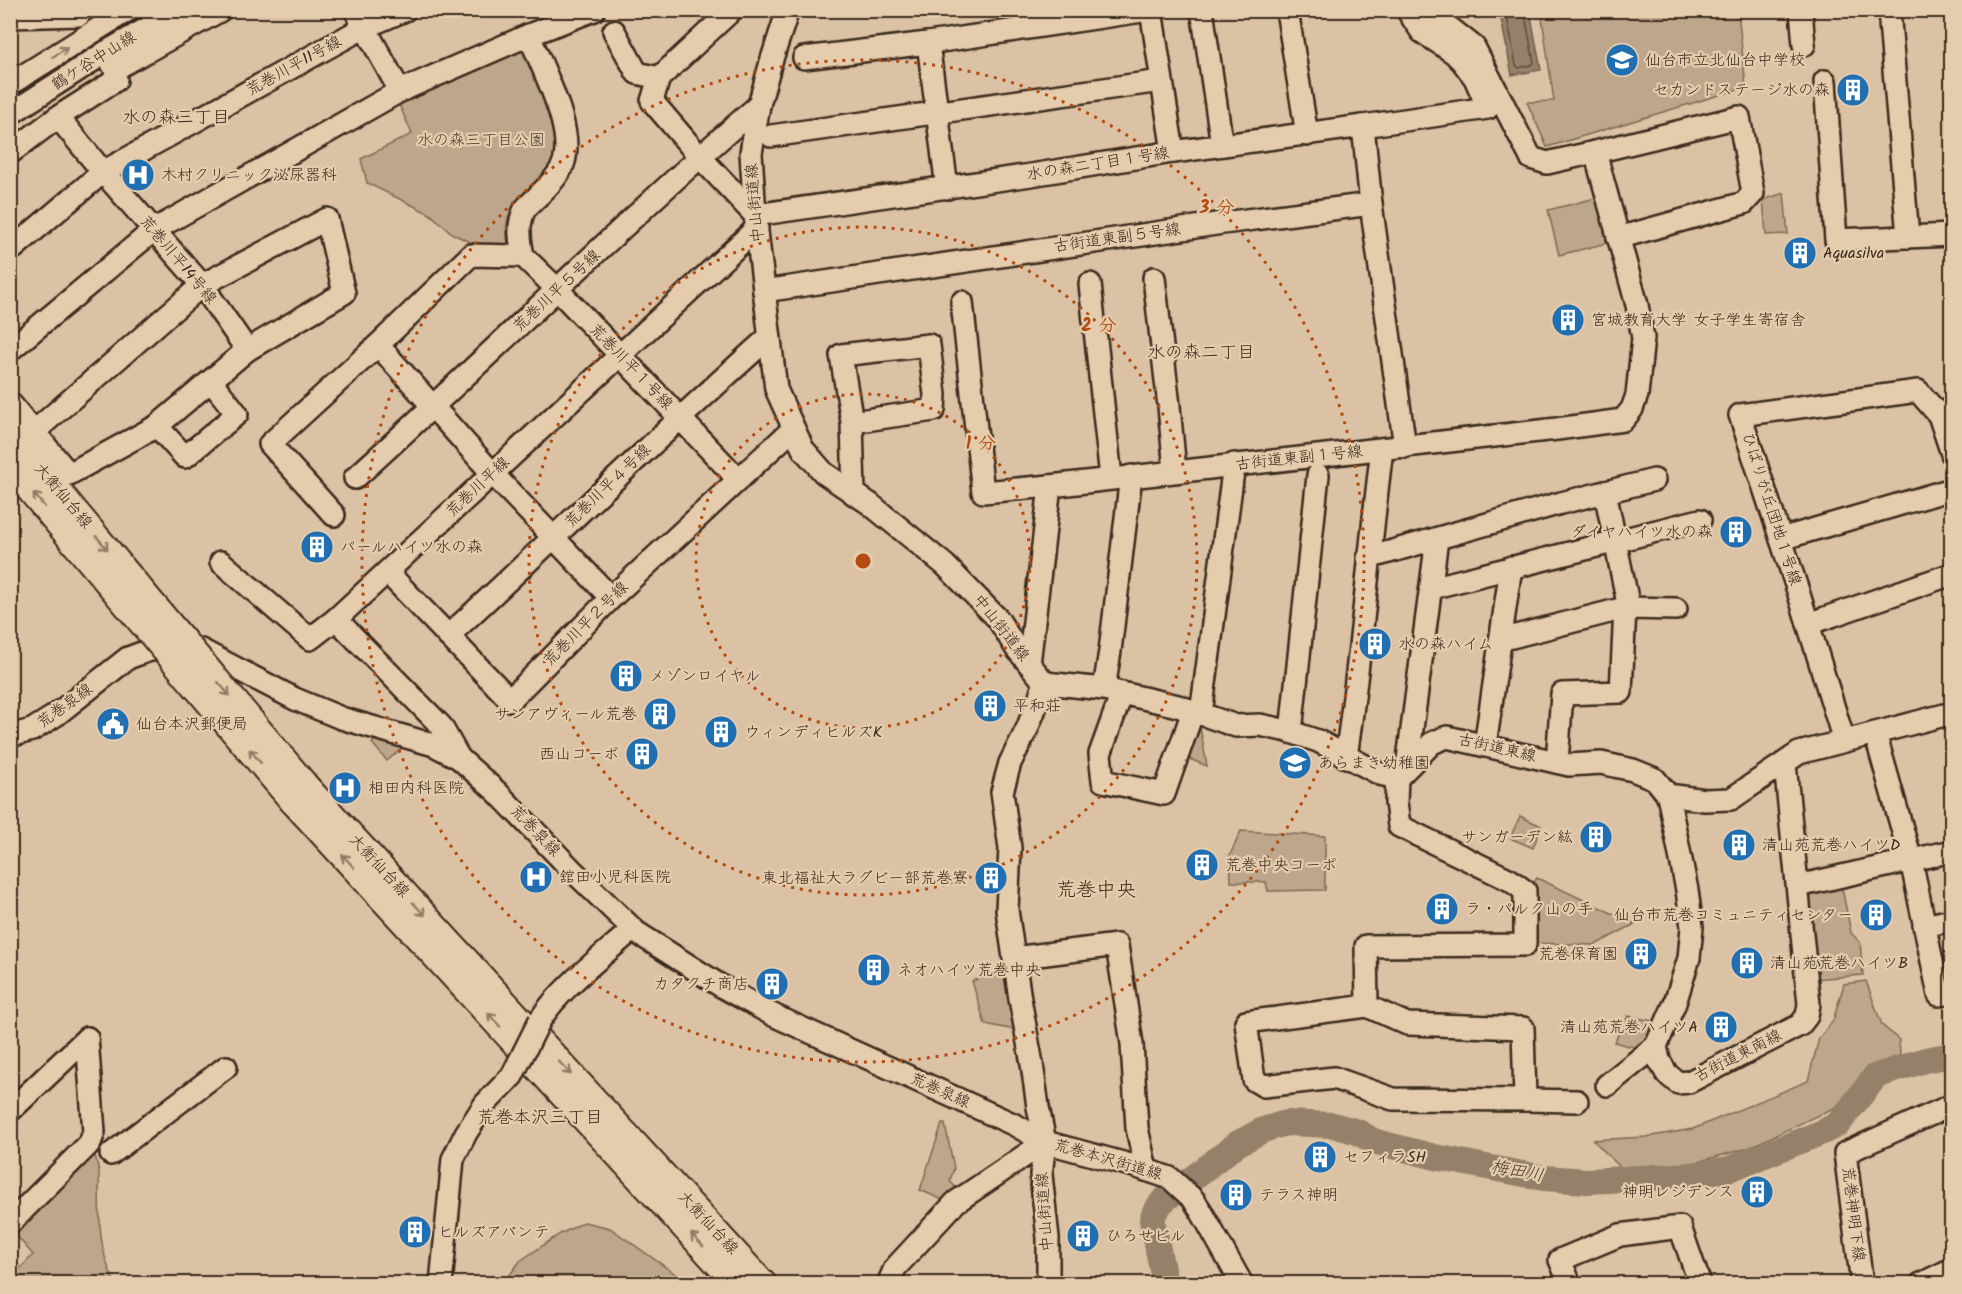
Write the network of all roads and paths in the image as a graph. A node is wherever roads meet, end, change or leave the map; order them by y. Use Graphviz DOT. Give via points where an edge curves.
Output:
graph roads {
  1 [pos="128,10"];
  2 [pos="179,10"];
  3 [pos="221,10"];
  4 [pos="405,10"];
  5 [pos="594,10"];
  6 [pos="732,10"];
  7 [pos="788,10"];
  8 [pos="1150,10"];
  9 [pos="1202,10"];
  10 [pos="1287,10"];
  11 [pos="1407,10"];
  12 [pos="1427,10"];
  13 [pos="1801,10"];
  14 [pos="1890,10"];
  15 [pos="79,13"];
  16 [pos="10,17"];
  17 [pos="359,19"];
  18 [pos="614,31"];
  19 [pos="89,34"];
  20 [pos="530,35"];
  21 [pos="927,43"];
  22 [pos="1804,45"];
  23 [pos="804,58"];
  24 [pos="110,61"];
  25 [pos="659,78"];
  26 [pos="1161,81"];
  27 [pos="1825,81"];
  28 [pos="10,84"];
  29 [pos="400,91"];
  30 [pos="759,105"];
  31 [pos="10,114"];
  32 [pos="938,114"];
  33 [pos="58,117"];
  34 [pos="1364,126"];
  35 [pos="1307,135"];
  36 [pos="771,136"];
  37 [pos="1222,145"];
  38 [pos="1173,152"];
  39 [pos="1595,152"];
  40 [pos="10,153"];
  41 [pos="699,156"];
  42 [pos="103,172"];
  43 [pos="947,188"];
  44 [pos="1371,204"];
  45 [pos="756,222"];
  46 [pos="154,230"];
  47 [pos="1952,235"];
  48 [pos="1908,237"];
  49 [pos="1618,238"];
  50 [pos="10,251"];
  51 [pos="523,256"];
  52 [pos="1154,278"];
  53 [pos="1090,284"];
  54 [pos="202,285"];
  55 [pos="558,290"];
  56 [pos="764,291"];
  57 [pos="962,302"];
  58 [pos="769,337"];
  59 [pos="378,345"];
  60 [pos="10,350"];
  61 [pos="247,350"];
  62 [pos="620,355"];
  63 [pos="211,381"];
  64 [pos="10,403"];
  65 [pos="434,407"];
  66 [pos="679,417"];
  67 [pos="852,422"];
  68 [pos="157,426"];
  69 [pos="793,429"];
  70 [pos="23,432"];
  71 [pos="1405,447"];
  72 [pos="1382,450"];
  73 [pos="1952,454"];
  74 [pos="1234,464"];
  75 [pos="10,466"];
  76 [pos="1174,471"];
  77 [pos="492,473"];
  78 [pos="1318,475"];
  79 [pos="1121,477"];
  80 [pos="355,478"];
  81 [pos="738,479"];
  82 [pos="1654,480"];
  83 [pos="1050,486"];
  84 [pos="1952,489"];
  85 [pos="1605,492"];
  86 [pos="854,494"];
  87 [pos="333,515"];
  88 [pos="1700,520"];
  89 [pos="555,537"];
  90 [pos="1437,539"];
  91 [pos="1781,539"];
  92 [pos="1616,541"];
  93 [pos="1368,558"];
  94 [pos="221,562"];
  95 [pos="1510,567"];
  96 [pos="387,572"];
  97 [pos="1952,574"];
  98 [pos="1431,588"];
  99 [pos="611,598"];
  100 [pos="1627,608"];
  101 [pos="1676,609"];
  102 [pos="152,618"];
  103 [pos="336,620"];
  104 [pos="1808,624"];
  105 [pos="448,636"];
  106 [pos="1500,640"];
  107 [pos="1029,664"];
  108 [pos="1045,683"];
  109 [pos="1113,691"];
  110 [pos="1197,712"];
  111 [pos="1952,713"];
  112 [pos="1291,732"];
  113 [pos="1875,733"];
  114 [pos="10,736"];
  115 [pos="1844,741"];
  116 [pos="1485,746"];
  117 [pos="1346,757"];
  118 [pos="459,758"];
  119 [pos="1557,762"];
  120 [pos="1785,764"];
  121 [pos="1402,773"];
  122 [pos="300,795"];
  123 [pos="1668,795"];
  124 [pos="1952,851"];
  125 [pos="1911,860"];
  126 [pos="1798,886"];
  127 [pos="1952,920"];
  128 [pos="1924,926"];
  129 [pos="633,928"];
  130 [pos="1014,958"];
  131 [pos="1952,993"];
  132 [pos="1367,1006"];
  133 [pos="1656,1046"];
  134 [pos="226,1067"];
  135 [pos="1607,1084"];
  136 [pos="1525,1100"];
  137 [pos="1577,1101"];
  138 [pos="1952,1105"];
  139 [pos="10,1111"];
  140 [pos="1045,1142"];
  141 [pos="111,1154"];
  142 [pos="1146,1170"];
  143 [pos="10,1223"];
  144 [pos="1952,1269"];
  145 [pos="441,1284"];
  146 [pos="737,1284"];
  147 [pos="763,1284"];
  148 [pos="888,1284"];
  149 [pos="1048,1284"];
  150 [pos="1242,1284"];
  151 [pos="1570,1284"];
  152 [pos="1700,1284"];
  153 [pos="1862,1284"];
  154 [pos="1921,1284"];
  1 -- 19 [label="street"];
  2 -- 24 [label="street, 鶴ケ谷中山線"];
  3 -- 24 [label="street"];
  4 -- 17 [label="street, 荒巻川平11号線"];
  5 -- 20 [label="street"];
  6 -- 25 [label="street"];
  7 -- 30 [label="street, 中山街道線"];
  8 -- 21 [label="street"];
  8 -- 26 [label="street"];
  9 -- 37 [label="street"];
  10 -- 35 [label="street"];
  11 -- 34 [label="street, 水の森二丁目１号線" via="1422,32 1461,61 1475,78 1488,108"];
  12 -- 39 [label="street" via="1474,47 1532,158 1547,163"];
  13 -- 22 [label="street"];
  14 -- 48 [label="street"];
  15 -- 16 [label="street"];
  15 -- 19 [label="street"];
  17 -- 29 [label="street"];
  17 -- 42 [label="street, 荒巻川平11号線"];
  18 -- 25 [label="street" via="637,73"];
  28 -- 19 [label="street, one-way"];
  20 -- 29 [label="street"];
  20 -- 51 [label="street" via="564,122 567,151 559,172 522,214"];
  21 -- 23 [label="street"];
  21 -- 32 [label="street"];
  24 -- 31 [label="street, 鶴ケ谷中山線"];
  24 -- 33 [label="street" via="116,80"];
  25 -- 41 [label="street" via="652,101"];
  26 -- 32 [label="street"];
  26 -- 38 [label="street"];
  27 -- 48 [label="street" via="1836,240"];
  29 -- 46 [label="street"];
  30 -- 41 [label="street, 荒巻川平５号線"];
  30 -- 45 [label="street, 中山街道線" via="751,153"];
  32 -- 36 [label="street"];
  32 -- 43 [label="street"];
  33 -- 40 [label="street"];
  33 -- 42 [label="street, 荒巻川平14号線"];
  34 -- 35 [label="street, 水の森二丁目１号線"];
  34 -- 44 [label="street"];
  35 -- 37 [label="street, 水の森二丁目１号線"];
  37 -- 38 [label="street, 水の森二丁目１号線"];
  38 -- 43 [label="street, 水の森二丁目１号線"];
  39 -- 49 [label="street"];
  39 -- 49 [label="street" via="1739,117 1753,193 1744,203"];
  41 -- 45 [label="street"];
  41 -- 55 [label="street, 荒巻川平５号線"];
  42 -- 46 [label="street, 荒巻川平14号線"];
  42 -- 50 [label="street, 荒巻川平11号線"];
  43 -- 45 [label="street, 水の森二丁目１号線"];
  44 -- 56 [label="street, 古街道東副５号線"];
  44 -- 71 [label="street"];
  45 -- 56 [label="street, 中山街道線"];
  45 -- 62 [label="street, 荒巻川平線"];
  46 -- 54 [label="street, 荒巻川平14号線"];
  46 -- 60 [label="street"];
  47 -- 48 [label="street"];
  49 -- 71 [label="street, 古街道東副１号線" via="1643,338 1637,395 1623,420"];
  51 -- 55 [label="street, 荒巻川平１号線"];
  51 -- 59 [label="street" via="471,255"];
  52 -- 76 [label="street"];
  53 -- 79 [label="street"];
  54 -- 61 [label="street, 荒巻川平14号線"];
  54 -- 61 [label="street" via="327,219 344,293"];
  54 -- 70 [label="street"];
  55 -- 62 [label="street, 荒巻川平１号線"];
  55 -- 65 [label="street, 荒巻川平５号線"];
  56 -- 58 [label="street, 中山街道線"];
  57 -- 83 [label="street, 古街道東副１号線" via="983,492"];
  58 -- 66 [label="street, 荒巻川平４号線"];
  58 -- 69 [label="street, 中山街道線" via="776,389"];
  59 -- 65 [label="street"];
  59 -- 87 [label="street" via="270,444"];
  61 -- 63 [label="street"];
  62 -- 66 [label="street, 荒巻川平１号線"];
  62 -- 77 [label="street, 荒巻川平線"];
  63 -- 68 [label="street"];
  63 -- 68 [label="street" via="237,414 185,457"];
  64 -- 70 [label="street"];
  65 -- 77 [label="street"];
  65 -- 80 [label="street, 荒巻川平５号線"];
  66 -- 81 [label="street, 荒巻川平１号線"];
  66 -- 89 [label="street, 荒巻川平４号線"];
  67 -- 67 [label="street" via="841,355 929,345 934,410"];
  67 -- 86 [label="street"];
  68 -- 70 [label="street" via="69,474"];
  69 -- 81 [label="street, 荒巻川平２号線"];
  69 -- 86 [label="street, 中山街道線" via="803,449 824,473"];
  70 -- 102 [label="main road, 大衡仙台線, one-way"];
  71 -- 72 [label="street, 古街道東副１号線"];
  72 -- 74 [label="street, 古街道東副１号線"];
  72 -- 93 [label="street"];
  73 -- 91 [label="street, ひばりが丘団地１号線" via="1939,416 1918,392 1740,415"];
  74 -- 76 [label="street, 古街道東副１号線"];
  74 -- 110 [label="street"];
  102 -- 75 [label="main road, 大衡仙台線, one-way"];
  76 -- 79 [label="street, 古街道東副１号線"];
  77 -- 89 [label="street"];
  77 -- 96 [label="street, 荒巻川平線"];
  78 -- 112 [label="street"];
  79 -- 83 [label="street, 古街道東副１号線"];
  79 -- 109 [label="street"];
  81 -- 99 [label="street, 荒巻川平２号線"];
  82 -- 85 [label="street"];
  83 -- 107 [label="street"];
  84 -- 91 [label="street"];
  85 -- 90 [label="street"];
  85 -- 92 [label="street"];
  86 -- 107 [label="street, 中山街道線" via="945,565 998,619"];
  88 -- 92 [label="street"];
  89 -- 99 [label="street"];
  89 -- 105 [label="street, 荒巻川平４号線"];
  90 -- 93 [label="street"];
  90 -- 98 [label="street"];
  91 -- 104 [label="street, ひばりが丘団地１号線"];
  92 -- 95 [label="street"];
  92 -- 100 [label="street"];
  93 -- 117 [label="street"];
  94 -- 103 [label="street, 荒巻川平線" via="310,639"];
  95 -- 98 [label="street"];
  95 -- 106 [label="street"];
  96 -- 103 [label="street, 荒巻川平線"];
  96 -- 105 [label="street, 荒巻川平２号線"];
  97 -- 104 [label="street"];
  98 -- 121 [label="street"];
  99 -- 105 [label="street, 荒巻川平２号線" via="510,700"];
  100 -- 101 [label="street"];
  100 -- 106 [label="street"];
  100 -- 119 [label="street" via="1621,692 1562,694"];
  102 -- 122 [label="main road, 大衡仙台線, bridge"];
  103 -- 118 [label="street" via="441,726"];
  104 -- 115 [label="street, ひばりが丘団地１号線"];
  106 -- 116 [label="street"];
  107 -- 108 [label="street, 中山街道線"];
  108 -- 109 [label="street"];
  108 -- 130 [label="street, 中山街道線" via="1010,763 1002,792 1010,848 1007,910"];
  109 -- 110 [label="street"];
  109 -- 110 [label="street" via="1100,754 1103,781 1164,794"];
  110 -- 112 [label="street" via="1236,726 1260,725"];
  111 -- 113 [label="street"];
  112 -- 117 [label="street"];
  113 -- 115 [label="street"];
  113 -- 125 [label="street"];
  114 -- 118 [label="street, 荒巻泉線" via="32,730 56,715 128,658 171,646 201,650 304,703"];
  115 -- 120 [label="street" via="1799,753"];
  116 -- 119 [label="street, 古街道東線"];
  116 -- 121 [label="street, 古街道東線" via="1447,737 1432,743"];
  117 -- 121 [label="street" via="1380,774"];
  118 -- 129 [label="street, 荒巻泉線"];
  119 -- 123 [label="street, 古街道東線" via="1601,763 1633,770 1655,779"];
  120 -- 123 [label="street" via="1731,799"];
  120 -- 126 [label="street, 古街道東南線"];
  121 -- 132 [label="street" via="1396,802 1399,826 1525,891 1525,945 1366,946"];
  146 -- 122 [label="main road, 大衡仙台線, one-way"];
  122 -- 147 [label="main road, 大衡仙台線, one-way"];
  123 -- 133 [label="street" via="1692,927 1689,958"];
  124 -- 125 [label="street"];
  125 -- 126 [label="street"];
  125 -- 128 [label="street"];
  126 -- 133 [label="street, 古街道東南線" via="1809,1004 1800,1025 1689,1082 1678,1083 1667,1074"];
  127 -- 128 [label="street"];
  128 -- 131 [label="street" via="1939,995"];
  129 -- 140 [label="street, 荒巻泉線" via="775,1016 1016,1125"];
  129 -- 145 [label="street, bridge" via="546,1011 512,1076 485,1104 466,1133 453,1159"];
  130 -- 140 [label="street, 中山街道線"];
  130 -- 142 [label="street" via="1117,945 1132,1044 1137,1128"];
  132 -- 136 [label="street" via="1407,1024 1524,1028"];
  132 -- 136 [label="street" via="1246,1022 1254,1080 1264,1086 1334,1078 1393,1099"];
  133 -- 135 [label="street"];
  134 -- 141 [label="street"];
  136 -- 137 [label="street"];
  138 -- 153 [label="street, 荒巻神明下線" via="1845,1153"];
  139 -- 143 [label="street" via="87,1038 94,1132 90,1143"];
  140 -- 142 [label="street, 荒巻本沢街道線"];
  140 -- 148 [label="street, 荒巻本沢街道線" via="956,1202 895,1269"];
  140 -- 149 [label="street, 中山街道線" via="1041,1175"];
  142 -- 150 [label="street, 荒巻本沢街道線" via="1170,1178 1192,1199"];
  144 -- 154 [label="street"];
  151 -- 152 [label="street" via="1560,1260 1620,1235 1680,1227"];
}
